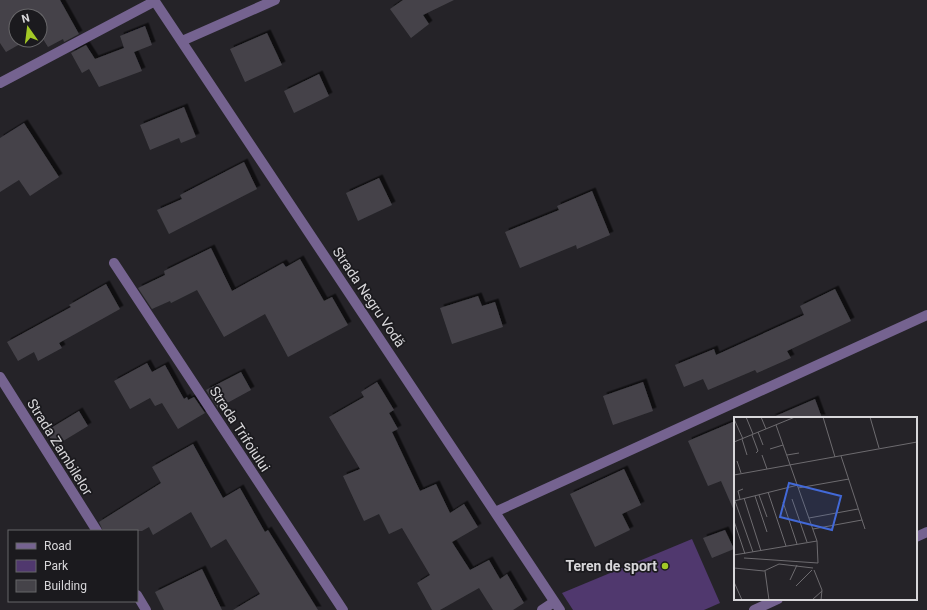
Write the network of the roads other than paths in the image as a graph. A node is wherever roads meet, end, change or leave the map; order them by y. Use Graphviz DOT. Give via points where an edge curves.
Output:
graph roads {
  1 [pos="275,0"];
  2 [pos="154,1"];
  3 [pos="182,41"];
  4 [pos="0,83"];
  5 [pos="114,263"];
  6 [pos="927,315"];
  7 [pos="0,377"];
  8 [pos="495,512"];
  9 [pos="95,530"];
  10 [pos="927,532"];
  11 [pos="917,537"];
  12 [pos="138,598"];
  13 [pos="776,600"];
  14 [pos="557,606"];
  15 [pos="146,610"];
  16 [pos="342,610"];
  17 [pos="542,610"];
  18 [pos="754,610"];
  1 -- 3 [label="street"];
  2 -- 3 [label="street, Strada Negru Vodă"];
  2 -- 4 [label="street"];
  3 -- 8 [label="street, Strada Negru Vodă"];
  5 -- 16 [label="street, Strada Trifoiului"];
  6 -- 8 [label="street"];
  7 -- 9 [label="street, Strada Zambilelor"];
  8 -- 14 [label="street, Strada Negru Vodă"];
  10 -- 11 [label="street"];
  12 -- 15 [label="street"];
  13 -- 18 [label="street"];
  14 -- 17 [label="street"];
}
